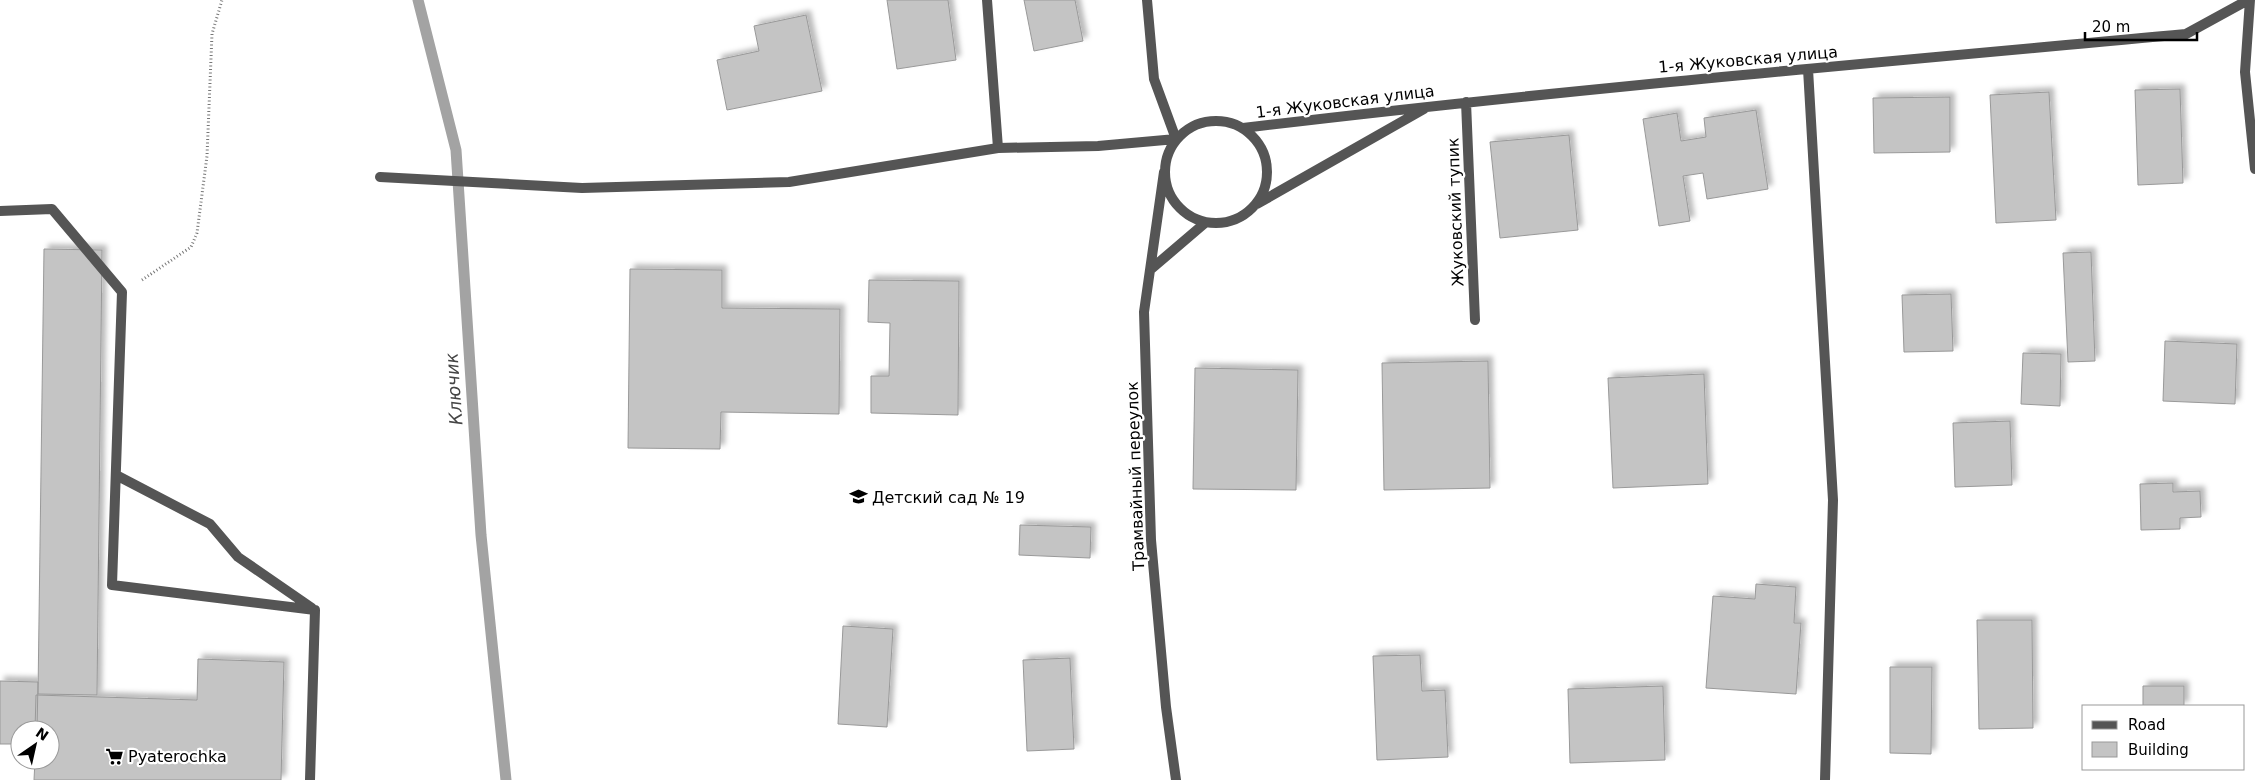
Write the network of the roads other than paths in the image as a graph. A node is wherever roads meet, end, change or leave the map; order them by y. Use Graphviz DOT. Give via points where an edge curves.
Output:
graph roads {
  1 [pos="987,0"];
  2 [pos="1147,0"];
  3 [pos="2249,0"];
  4 [pos="1808,69"];
  5 [pos="1466,102"];
  6 [pos="1429,106"];
  7 [pos="1243,128"];
  8 [pos="1176,139"];
  9 [pos="998,148"];
  10 [pos="2255,169"];
  11 [pos="1164,172"];
  12 [pos="380,177"];
  13 [pos="1257,204"];
  14 [pos="0,210"];
  15 [pos="1205,222"];
  16 [pos="1150,270"];
  17 [pos="1475,320"];
  18 [pos="116,475"];
  19 [pos="315,610"];
  20 [pos="310,780"];
  21 [pos="1176,780"];
  22 [pos="1825,780"];
  1 -- 9 [label="street"];
  2 -- 8 [label="street" via="1154,79"];
  3 -- 4 [label="street, 1-я Жуковская улица" via="2186,34"];
  3 -- 10 [label="street" via="2245,72"];
  4 -- 5 [label="street, 1-я Жуковская улица"];
  4 -- 22 [label="street" via="1833,500"];
  5 -- 6 [label="street, 1-я Жуковская улица"];
  5 -- 17 [label="street, Жуковский тупик"];
  6 -- 7 [label="street, 1-я Жуковская улица"];
  6 -- 13 [label="street"];
  7 -- 8 [label="street" via="1226,121 1209,121 1190,127"];
  7 -- 13 [label="street" via="1257,140 1265,156 1265,188"];
  8 -- 9 [label="street" via="1098,146"];
  8 -- 11 [label="street" via="1167,154"];
  9 -- 12 [label="street" via="789,182 582,188"];
  11 -- 15 [label="street" via="1167,189 1175,204 1188,216"];
  11 -- 16 [label="street, Трамвайный переулок"];
  13 -- 15 [label="street" via="1243,216 1223,223"];
  14 -- 18 [label="street" via="52,209 122,292"];
  15 -- 16 [label="street"];
  16 -- 21 [label="street, Трамвайный переулок" via="1144,312 1151,540"];
  18 -- 19 [label="street" via="210,524 238,557"];
  18 -- 19 [label="street" via="112,585"];
  19 -- 20 [label="street"];
}
